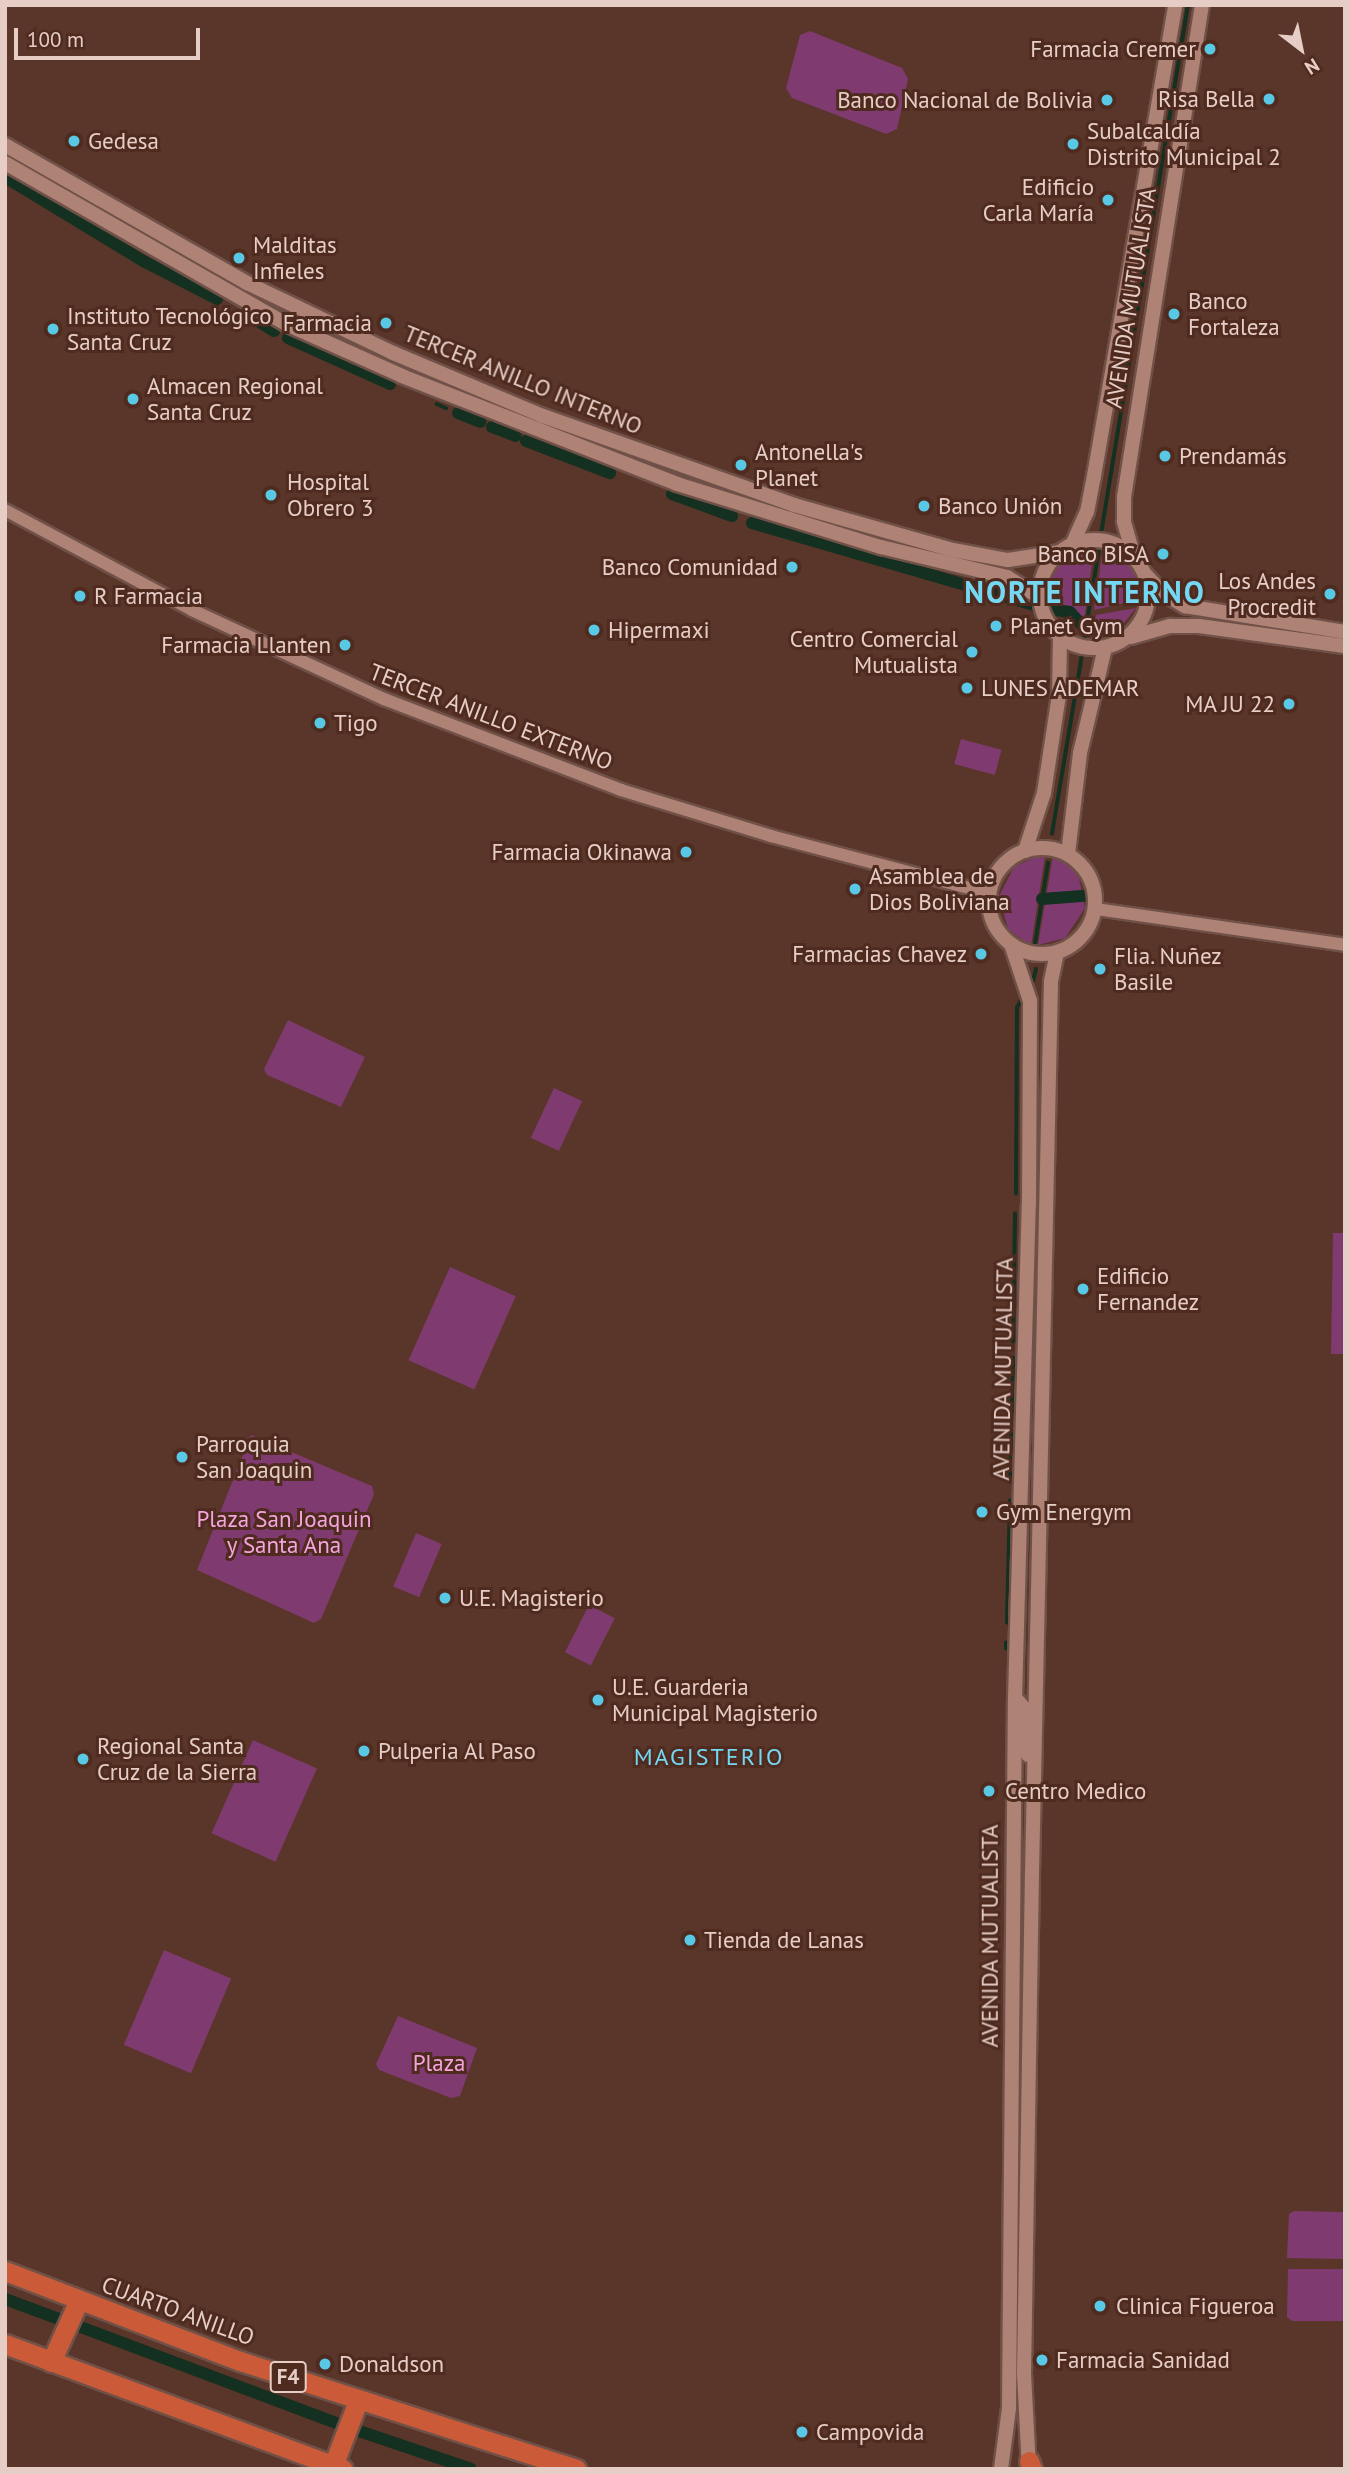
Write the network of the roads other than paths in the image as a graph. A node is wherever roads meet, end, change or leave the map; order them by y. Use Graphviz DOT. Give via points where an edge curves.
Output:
graph roads {
  1 [pos="1175,5"];
  2 [pos="1202,5"];
  3 [pos="5,145"];
  4 [pos="5,153"];
  5 [pos="5,163"];
  6 [pos="118,213"];
  7 [pos="157,233"];
  8 [pos="290,323"];
  9 [pos="460,381"];
  10 [pos="431,388"];
  11 [pos="543,416"];
  12 [pos="677,466"];
  13 [pos="651,475"];
  14 [pos="749,505"];
  15 [pos="5,510"];
  16 [pos="906,537"];
  17 [pos="1066,549"];
  18 [pos="1133,557"];
  19 [pos="1144,573"];
  20 [pos="1039,597"];
  21 [pos="1345,632"];
  22 [pos="1060,637"];
  23 [pos="1123,640"];
  24 [pos="1345,646"];
  25 [pos="1105,648"];
  26 [pos="1025,851"];
  27 [pos="1068,854"];
  28 [pos="989,893"];
  29 [pos="1096,908"];
  30 [pos="1011,944"];
  31 [pos="1345,945"];
  32 [pos="1057,953"];
  33 [pos="1015,1698"];
  34 [pos="1035,1760"];
  35 [pos="1015,1772"];
  36 [pos="1033,1840"];
  37 [pos="5,2271"];
  38 [pos="76,2308"];
  39 [pos="5,2344"];
  40 [pos="55,2353"];
  41 [pos="355,2409"];
  42 [pos="1030,2466"];
  43 [pos="338,2467"];
  44 [pos="576,2469"];
  45 [pos="1001,2469"];
  1 -- 17 [label="main road, AVENIDA MUTUALISTA" via="1087,512"];
  2 -- 18 [label="main road, AVENIDA MUTUALISTA" via="1124,497 1124,521"];
  3 -- 6 [label="main road, TERCER ANILLO INTERNO"];
  4 -- 6 [label="main road" via="102,212"];
  5 -- 8 [label="main road, TERCER ANILLO INTERNO"];
  6 -- 7 [label="main road, TERCER ANILLO INTERNO"];
  7 -- 8 [label="main road" via="176,250 287,308"];
  7 -- 9 [label="main road, TERCER ANILLO INTERNO" via="272,295"];
  8 -- 9 [label="main road" via="306,317 438,380"];
  8 -- 10 [label="main road, TERCER ANILLO INTERNO"];
  9 -- 11 [label="main road, TERCER ANILLO INTERNO"];
  10 -- 11 [label="main road" via="451,386 536,418"];
  10 -- 13 [label="main road, TERCER ANILLO INTERNO"];
  11 -- 12 [label="main road, TERCER ANILLO INTERNO"];
  11 -- 13 [label="main road" via="549,423 633,456"];
  12 -- 14 [label="main road" via="686,476 733,492"];
  12 -- 16 [label="main road, TERCER ANILLO INTERNO"];
  13 -- 14 [label="main road, TERCER ANILLO INTERNO"];
  14 -- 16 [label="main road" via="755,501 867,534"];
  14 -- 20 [label="main road, TERCER ANILLO INTERNO" via="881,547 1007,578"];
  15 -- 28 [label="street, TERCER ANILLO EXTERNO" via="192,610 394,703 621,790 771,836"];
  16 -- 17 [label="main road, TERCER ANILLO INTERNO" via="1008,560"];
  17 -- 18 [label="main road" via="1105,542"];
  17 -- 20 [label="main road" via="1041,580"];
  18 -- 19 [label="main road"];
  19 -- 21 [label="main road" via="1163,593 1185,606"];
  19 -- 23 [label="main road" via="1146,611"];
  20 -- 22 [label="main road" via="1042,612"];
  22 -- 25 [label="main road" via="1081,647"];
  22 -- 26 [label="main road" via="1059,695 1044,793"];
  23 -- 24 [label="main road" via="1148,630 1199,626"];
  23 -- 25 [label="main road"];
  25 -- 27 [label="main road" via="1080,753"];
  26 -- 27 [label="main road" via="1039,848"];
  26 -- 28 [label="main road" via="1001,867"];
  27 -- 29 [label="main road" via="1090,877"];
  28 -- 30 [label="main road" via="994,924"];
  29 -- 31 [label="street"];
  29 -- 32 [label="main road" via="1083,936"];
  30 -- 32 [label="main road" via="1025,952"];
  30 -- 33 [label="main road, AVENIDA MUTUALISTA" via="1030,1001 1027,1349"];
  32 -- 34 [label="main road, AVENIDA MUTUALISTA" via="1051,993"];
  33 -- 34 [label="main road" via="1025,1709 1026,1750"];
  33 -- 35 [label="main road, AVENIDA MUTUALISTA"];
  34 -- 36 [label="main road, AVENIDA MUTUALISTA"];
  35 -- 36 [label="main road" via="1028,1789 1026,1828"];
  35 -- 45 [label="main road, AVENIDA MUTUALISTA" via="1009,2408"];
  36 -- 42 [label="main road, AVENIDA MUTUALISTA" via="1024,2375"];
  37 -- 38 [label="highway, CUARTO ANILLO / F4"];
  38 -- 40 [label="highway"];
  38 -- 41 [label="highway, CUARTO ANILLO / F4"];
  39 -- 40 [label="highway"];
  40 -- 43 [label="highway"];
  41 -- 43 [label="highway"];
  41 -- 44 [label="highway, CUARTO ANILLO / F4"];
}
